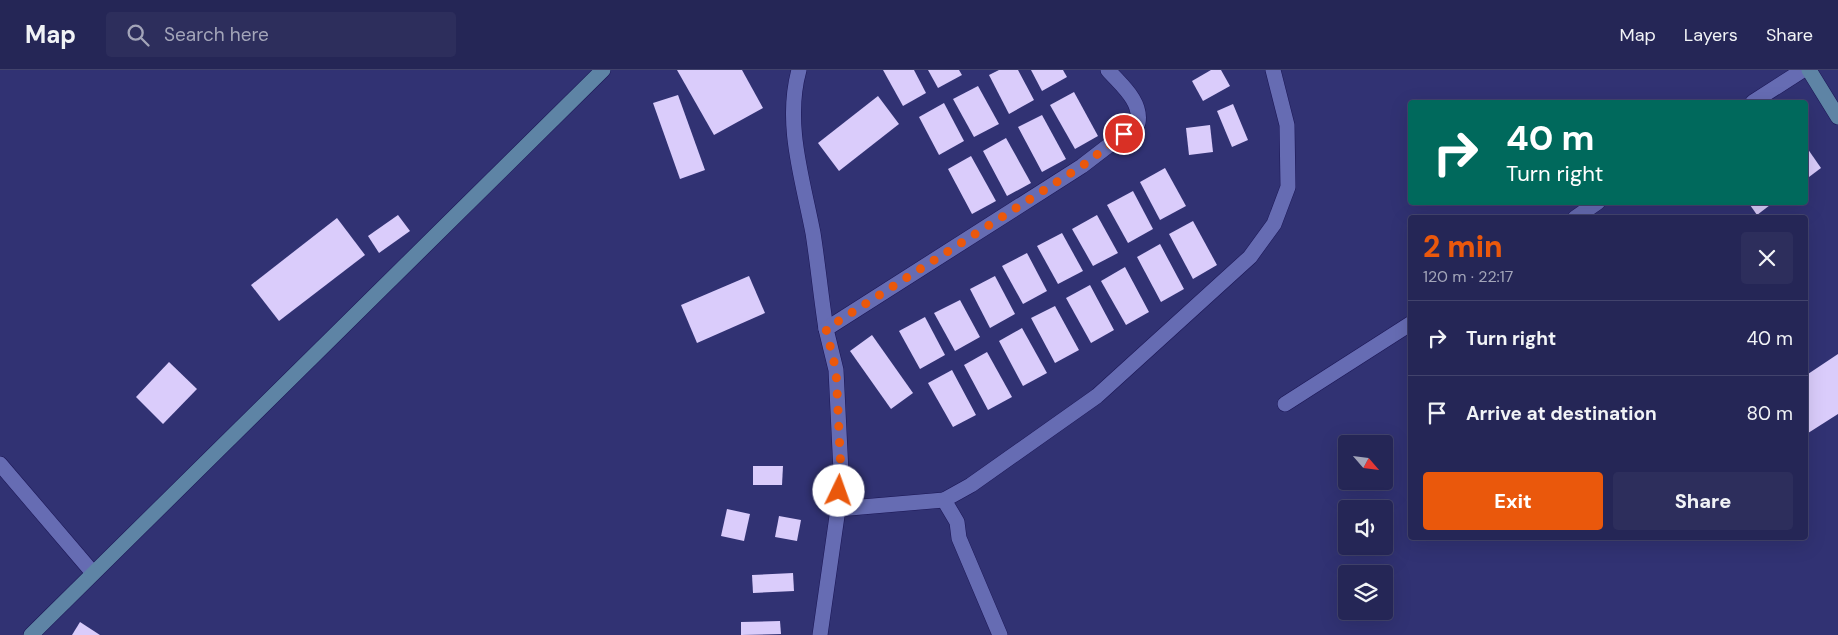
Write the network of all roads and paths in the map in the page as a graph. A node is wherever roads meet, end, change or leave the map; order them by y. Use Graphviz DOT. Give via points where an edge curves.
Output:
graph roads {
  1 [pos="603,70"];
  2 [pos="799,70"];
  3 [pos="1108,70"];
  4 [pos="1273,70"];
  5 [pos="1803,70"];
  6 [pos="1808,70"];
  7 [pos="1756,100"];
  8 [pos="1838,117"];
  9 [pos="1594,205"];
  10 [pos="1578,215"];
  11 [pos="1408,325"];
  12 [pos="826,329"];
  13 [pos="1285,404"];
  14 [pos="0,464"];
  15 [pos="944,500"];
  16 [pos="838,510"];
  17 [pos="93,573"];
  18 [pos="32,635"];
  19 [pos="820,635"];
  20 [pos="1000,635"];
  1 -- 17 [label="street"];
  2 -- 12 [label="street" via="795,84 793,128 813,234"];
  3 -- 12 [label="street" via="1137,104 1140,113 1138,123 1082,166"];
  4 -- 15 [label="street" via="1287,125 1288,187 1274,224 1250,257 1097,396 972,485"];
  5 -- 7 [label="street"];
  6 -- 8 [label="street"];
  9 -- 10 [label="street"];
  11 -- 13 [label="street"];
  12 -- 16 [label="street" via="836,370 841,472"];
  14 -- 17 [label="street"];
  15 -- 16 [label="street"];
  15 -- 20 [label="street" via="957,522 959,538"];
  16 -- 19 [label="street"];
  17 -- 18 [label="street"];
}
